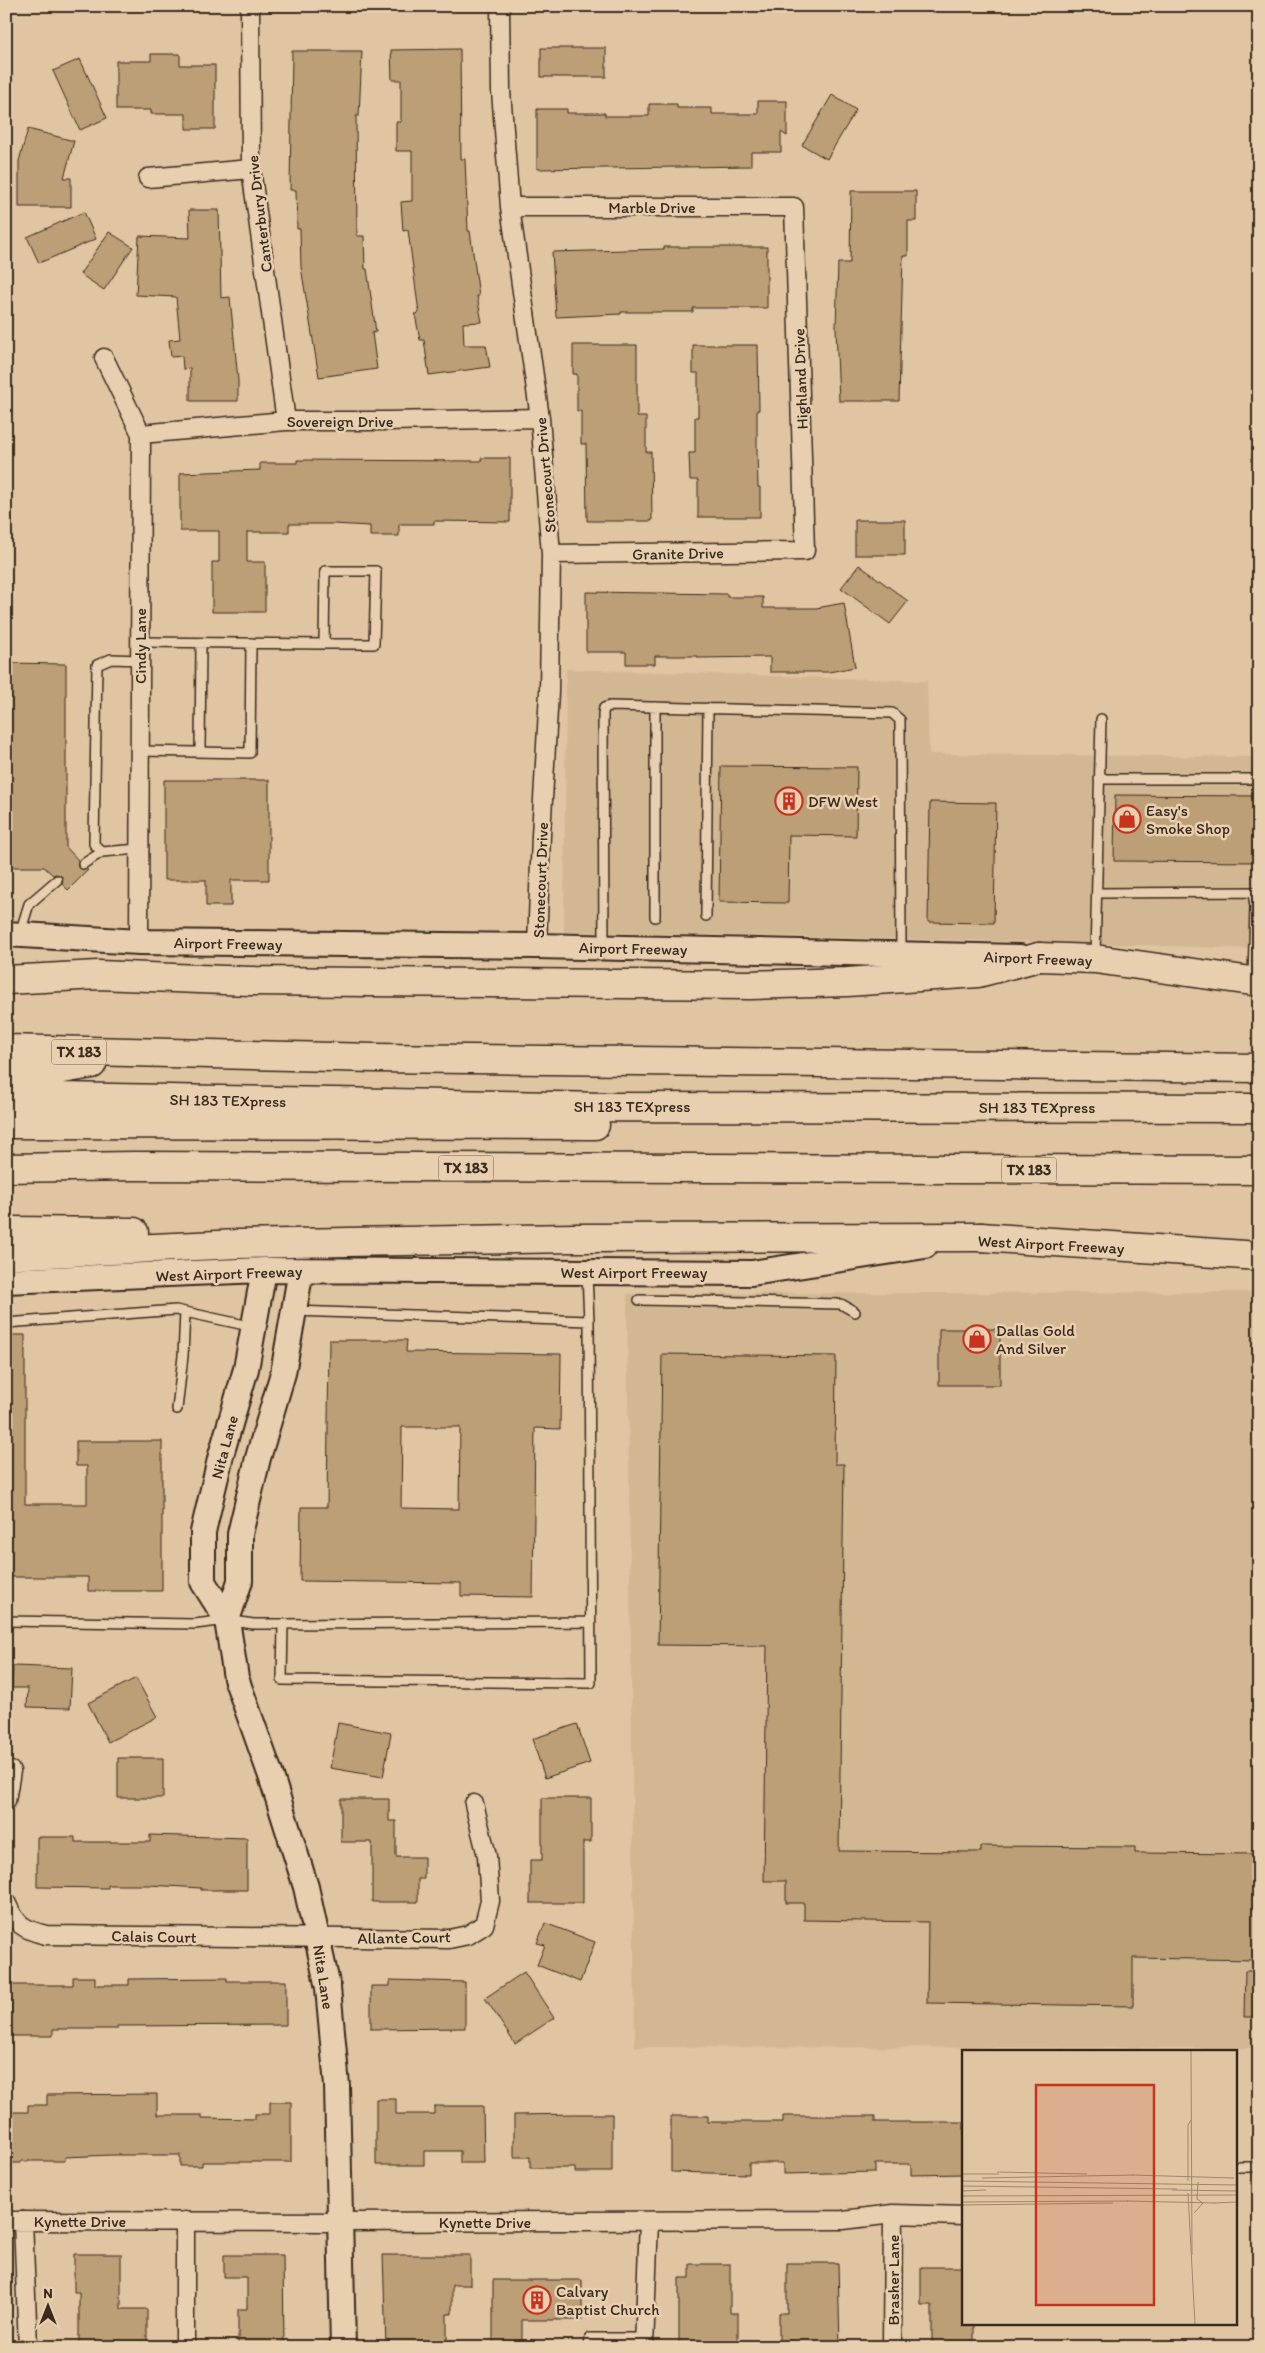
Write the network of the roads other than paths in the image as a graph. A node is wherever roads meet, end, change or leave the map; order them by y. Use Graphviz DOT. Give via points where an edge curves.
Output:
graph roads {
  1 [pos="250,6"];
  2 [pos="500,6"];
  3 [pos="251,169"];
  4 [pos="148,178"];
  5 [pos="510,207"];
  6 [pos="794,207"];
  7 [pos="104,358"];
  8 [pos="540,418"];
  9 [pos="286,421"];
  10 [pos="141,434"];
  11 [pos="805,551"];
  12 [pos="551,554"];
  13 [pos="140,642"];
  14 [pos="201,643"];
  15 [pos="251,643"];
  16 [pos="324,644"];
  17 [pos="140,660"];
  18 [pos="655,707"];
  19 [pos="708,708"];
  20 [pos="1101,720"];
  21 [pos="140,751"];
  22 [pos="200,752"];
  23 [pos="1099,779"];
  24 [pos="1259,779"];
  25 [pos="139,849"];
  26 [pos="102,852"];
  27 [pos="83,864"];
  28 [pos="57,880"];
  29 [pos="1256,892"];
  30 [pos="1097,893"];
  31 [pos="706,916"];
  32 [pos="655,917"];
  33 [pos="13,935"];
  34 [pos="139,942"];
  35 [pos="537,946"];
  36 [pos="604,948"];
  37 [pos="901,954"];
  38 [pos="1039,957"];
  39 [pos="1095,959"];
  40 [pos="6,962"];
  41 [pos="98,975"];
  42 [pos="6,980"];
  43 [pos="1256,982"];
  44 [pos="6,1049"];
  45 [pos="153,1054"];
  46 [pos="1259,1068"];
  47 [pos="6,1074"];
  48 [pos="6,1096"];
  49 [pos="1259,1108"];
  50 [pos="6,1124"];
  51 [pos="1259,1127"];
  52 [pos="6,1168"];
  53 [pos="1259,1170"];
  54 [pos="6,1231"];
  55 [pos="981,1237"];
  56 [pos="572,1238"];
  57 [pos="6,1255"];
  58 [pos="1259,1256"];
  59 [pos="264,1270"];
  60 [pos="301,1270"];
  61 [pos="587,1272"];
  62 [pos="6,1281"];
  63 [pos="639,1300"];
  64 [pos="294,1311"];
  65 [pos="185,1312"];
  66 [pos="855,1312"];
  67 [pos="589,1321"];
  68 [pos="6,1323"];
  69 [pos="254,1327"];
  70 [pos="176,1409"];
  71 [pos="227,1620"];
  72 [pos="6,1621"];
  73 [pos="590,1622"];
  74 [pos="283,1624"];
  75 [pos="11,1771"];
  76 [pos="6,1800"];
  77 [pos="474,1804"];
  78 [pos="6,1902"];
  79 [pos="318,1937"];
  80 [pos="1238,2167"];
  81 [pos="1259,2167"];
  82 [pos="893,2214"];
  83 [pos="962,2216"];
  84 [pos="15,2221"];
  85 [pos="185,2221"];
  86 [pos="649,2221"];
  87 [pos="341,2222"];
  88 [pos="644,2343"];
  89 [pos="28,2347"];
  90 [pos="185,2347"];
  91 [pos="343,2347"];
  92 [pos="590,2347"];
  93 [pos="892,2347"];
  1 -- 3 [label="street, Canterbury Drive"];
  2 -- 5 [label="street, Stonecourt Drive" via="501,91"];
  3 -- 4 [label="street"];
  3 -- 9 [label="street, Canterbury Drive"];
  5 -- 6 [label="street, Marble Drive"];
  5 -- 8 [label="street, Stonecourt Drive"];
  6 -- 11 [label="street, Highland Drive"];
  7 -- 10 [label="street, Cindy Lane"];
  8 -- 9 [label="street, Sovereign Drive"];
  8 -- 12 [label="street, Stonecourt Drive"];
  9 -- 10 [label="street, Sovereign Drive"];
  10 -- 13 [label="street, Cindy Lane"];
  11 -- 12 [label="street, Granite Drive"];
  12 -- 35 [label="street, Stonecourt Drive" via="549,692"];
  13 -- 14 [label="lane"];
  13 -- 17 [label="street, Cindy Lane"];
  14 -- 15 [label="lane"];
  14 -- 22 [label="lane"];
  15 -- 16 [label="lane"];
  15 -- 22 [label="lane" via="250,753"];
  16 -- 16 [label="lane" via="325,571 376,571 374,644"];
  17 -- 21 [label="street, Cindy Lane"];
  17 -- 26 [label="lane" via="111,659 97,665 94,844"];
  18 -- 19 [label="lane"];
  18 -- 32 [label="lane"];
  18 -- 36 [label="lane" via="610,706 604,708 602,714"];
  19 -- 31 [label="lane"];
  19 -- 37 [label="lane" via="892,713 900,720"];
  20 -- 23 [label="lane"];
  21 -- 22 [label="lane"];
  21 -- 25 [label="street, Cindy Lane"];
  23 -- 24 [label="lane"];
  23 -- 30 [label="lane"];
  25 -- 26 [label="lane"];
  25 -- 34 [label="street, Cindy Lane"];
  26 -- 27 [label="lane"];
  28 -- 33 [label="lane" via="29,904"];
  29 -- 30 [label="lane"];
  29 -- 43 [label="lane"];
  30 -- 39 [label="lane"];
  33 -- 34 [label="main road, Airport Freeway"];
  34 -- 35 [label="main road, Airport Freeway"];
  35 -- 36 [label="main road, Airport Freeway"];
  36 -- 37 [label="main road, Airport Freeway"];
  37 -- 38 [label="main road, Airport Freeway"];
  38 -- 39 [label="main road, Airport Freeway"];
  38 -- 41 [label="main road" via="978,973 750,985 250,981"];
  39 -- 43 [label="main road, Airport Freeway"];
  40 -- 41 [label="main road"];
  41 -- 42 [label="main road"];
  44 -- 45 [label="main road, TX 183"];
  45 -- 46 [label="main road, TX 183"];
  45 -- 47 [label="main road" via="28,1075"];
  48 -- 49 [label="main road, SH 183 TEXpress" via="617,1107"];
  50 -- 51 [label="main road, SH 183 TEXpress"];
  52 -- 53 [label="main road, TX 183"];
  54 -- 56 [label="main road"];
  55 -- 56 [label="main road"];
  55 -- 58 [label="main road, West Airport Freeway"];
  55 -- 61 [label="main road, West Airport Freeway" via="752,1273"];
  56 -- 57 [label="main road" via="238,1244"];
  59 -- 60 [label="main road, West Airport Freeway"];
  59 -- 62 [label="main road, West Airport Freeway"];
  59 -- 69 [label="main road, Nita Lane"];
  60 -- 61 [label="main road, West Airport Freeway"];
  60 -- 64 [label="main road, Nita Lane"];
  61 -- 67 [label="lane"];
  63 -- 66 [label="lane" via="841,1304"];
  64 -- 67 [label="lane"];
  64 -- 71 [label="main road, Nita Lane" via="283,1373 240,1534 240,1580"];
  65 -- 68 [label="lane" via="176,1310"];
  65 -- 69 [label="lane"];
  65 -- 70 [label="lane"];
  67 -- 73 [label="lane"];
  69 -- 71 [label="main road, Nita Lane" via="204,1532 204,1582"];
  71 -- 72 [label="lane" via="195,1624"];
  71 -- 74 [label="lane"];
  71 -- 79 [label="main road, Nita Lane" via="236,1678 306,1886"];
  73 -- 74 [label="lane"];
  73 -- 74 [label="lane" via="591,1683 282,1680"];
  75 -- 76 [label="street"];
  77 -- 79 [label="street, Allante Court" via="487,1865 490,1901 484,1925 468,1935 449,1939"];
  78 -- 79 [label="street, Calais Court" via="15,1920 28,1931 46,1935"];
  79 -- 87 [label="main road, Nita Lane" via="328,1988 337,2086"];
  80 -- 81 [label="lane"];
  82 -- 83 [label="street, Kynette Drive"];
  82 -- 86 [label="street, Kynette Drive" via="843,2220"];
  82 -- 93 [label="street, Brasher Lane"];
  84 -- 85 [label="street, Kynette Drive"];
  84 -- 89 [label="street"];
  85 -- 87 [label="street, Kynette Drive"];
  85 -- 90 [label="street"];
  86 -- 87 [label="street, Kynette Drive"];
  86 -- 88 [label="street"];
  87 -- 91 [label="main road, Nita Lane"];
  88 -- 92 [label="lane" via="590,2338"];
}
